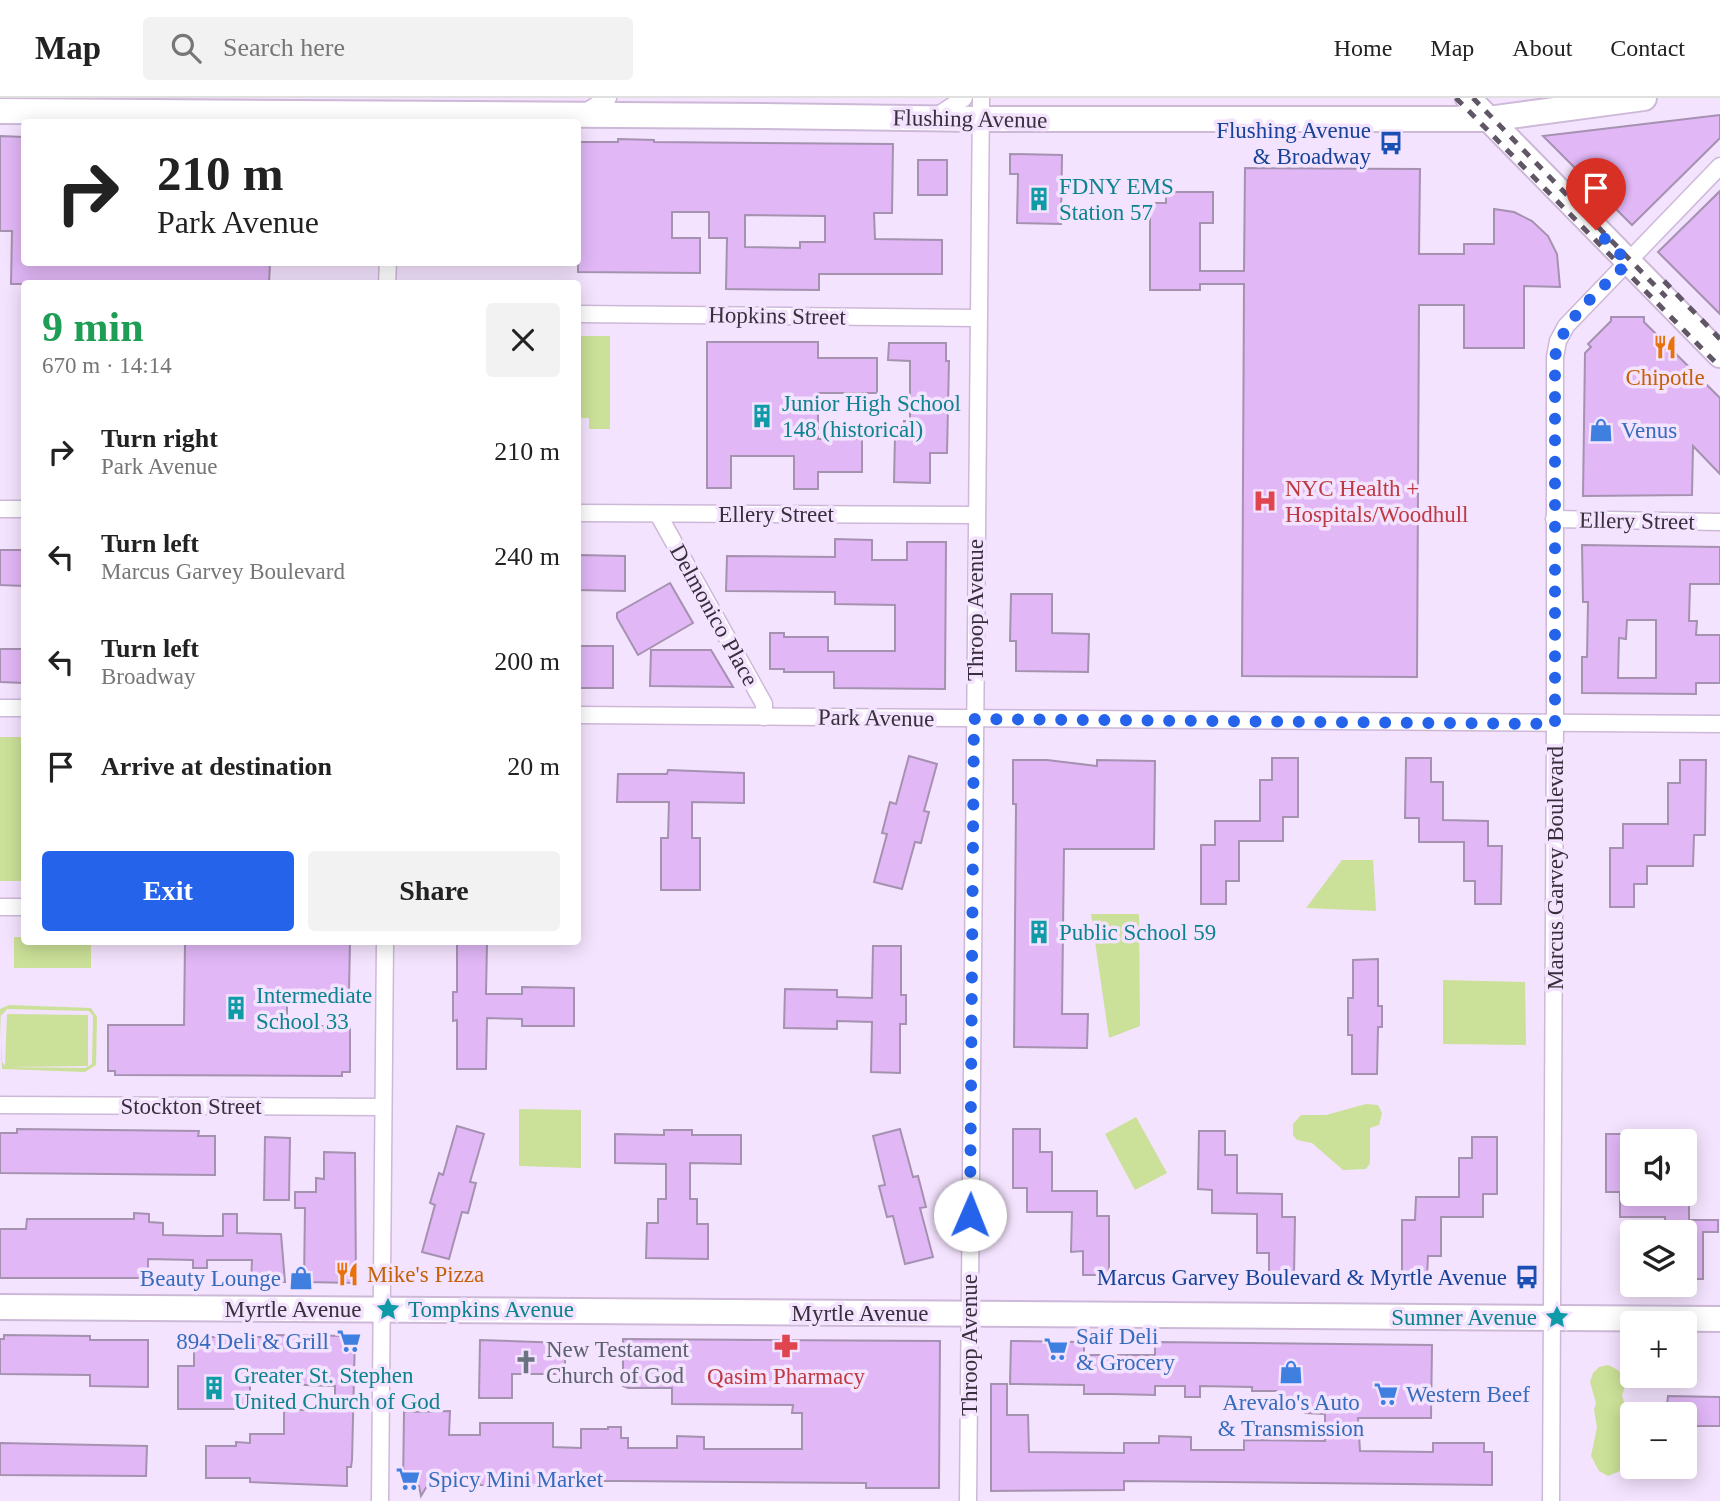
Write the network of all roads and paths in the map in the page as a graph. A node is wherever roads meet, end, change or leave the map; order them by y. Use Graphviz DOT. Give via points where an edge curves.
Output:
graph roads {
  1 [pos="227,98"];
  2 [pos="608,98"];
  3 [pos="964,98"];
  4 [pos="1468,98"];
  5 [pos="1644,98"];
  6 [pos="981,109"];
  7 [pos="0,111"];
  8 [pos="395,111"];
  9 [pos="206,112"];
  10 [pos="582,114"];
  11 [pos="933,118"];
  12 [pos="1488,120"];
  13 [pos="1720,166"];
  14 [pos="1628,262"];
  15 [pos="581,314"];
  16 [pos="977,318"];
  17 [pos="1720,355"];
  18 [pos="0,509"];
  19 [pos="21,509"];
  20 [pos="581,513"];
  21 [pos="658,514"];
  22 [pos="975,515"];
  23 [pos="1554,519"];
  24 [pos="1720,522"];
  25 [pos="0,708"];
  26 [pos="21,708"];
  27 [pos="581,715"];
  28 [pos="764,717"];
  29 [pos="974,719"];
  30 [pos="1555,724"];
  31 [pos="1720,724"];
  32 [pos="0,907"];
  33 [pos="21,907"];
  34 [pos="385,945"];
  35 [pos="0,1105"];
  36 [pos="383,1107"];
  37 [pos="0,1307"];
  38 [pos="380,1310"];
  39 [pos="969,1313"];
  40 [pos="1552,1318"];
  41 [pos="1720,1319"];
  42 [pos="380,1501"];
  43 [pos="968,1501"];
  44 [pos="1550,1501"];
  1 -- 9 [label="street"];
  2 -- 10 [label="street"];
  3 -- 11 [label="street"];
  4 -- 12 [label="main road"];
  5 -- 12 [label="main road, Flushing Avenue"];
  6 -- 11 [label="main road, Flushing Avenue"];
  6 -- 12 [label="main road, Flushing Avenue"];
  6 -- 16 [label="street, Throop Avenue"];
  7 -- 9 [label="main road, Flushing Avenue"];
  8 -- 9 [label="main road, Flushing Avenue"];
  8 -- 10 [label="main road, Flushing Avenue"];
  10 -- 11 [label="main road, Flushing Avenue"];
  12 -- 14 [label="main road"];
  13 -- 14 [label="street, Marcus Garvey Boulevard"];
  14 -- 17 [label="main road"];
  14 -- 23 [label="street, Marcus Garvey Boulevard" via="1558,341"];
  15 -- 16 [label="street, Hopkins Street"];
  16 -- 22 [label="street, Throop Avenue"];
  18 -- 19 [label="street"];
  20 -- 21 [label="street, Ellery Street"];
  21 -- 22 [label="street, Ellery Street"];
  21 -- 28 [label="street, Delmonico Place" via="764,704"];
  22 -- 29 [label="street, Throop Avenue"];
  23 -- 24 [label="street, Ellery Street"];
  23 -- 30 [label="street, Marcus Garvey Boulevard"];
  25 -- 26 [label="street"];
  27 -- 28 [label="street, Park Avenue"];
  28 -- 29 [label="street, Park Avenue"];
  29 -- 30 [label="street, Park Avenue"];
  29 -- 39 [label="street, Throop Avenue"];
  30 -- 31 [label="street, Park Avenue"];
  30 -- 40 [label="street, Marcus Garvey Boulevard"];
  32 -- 33 [label="street"];
  34 -- 36 [label="street"];
  35 -- 36 [label="street, Stockton Street"];
  36 -- 38 [label="street"];
  37 -- 38 [label="main road, Myrtle Avenue"];
  38 -- 39 [label="main road, Myrtle Avenue"];
  38 -- 42 [label="street"];
  39 -- 40 [label="main road, Myrtle Avenue"];
  39 -- 43 [label="street, Throop Avenue"];
  40 -- 41 [label="main road, Myrtle Avenue"];
  40 -- 44 [label="street, Marcus Garvey Boulevard"];
}
